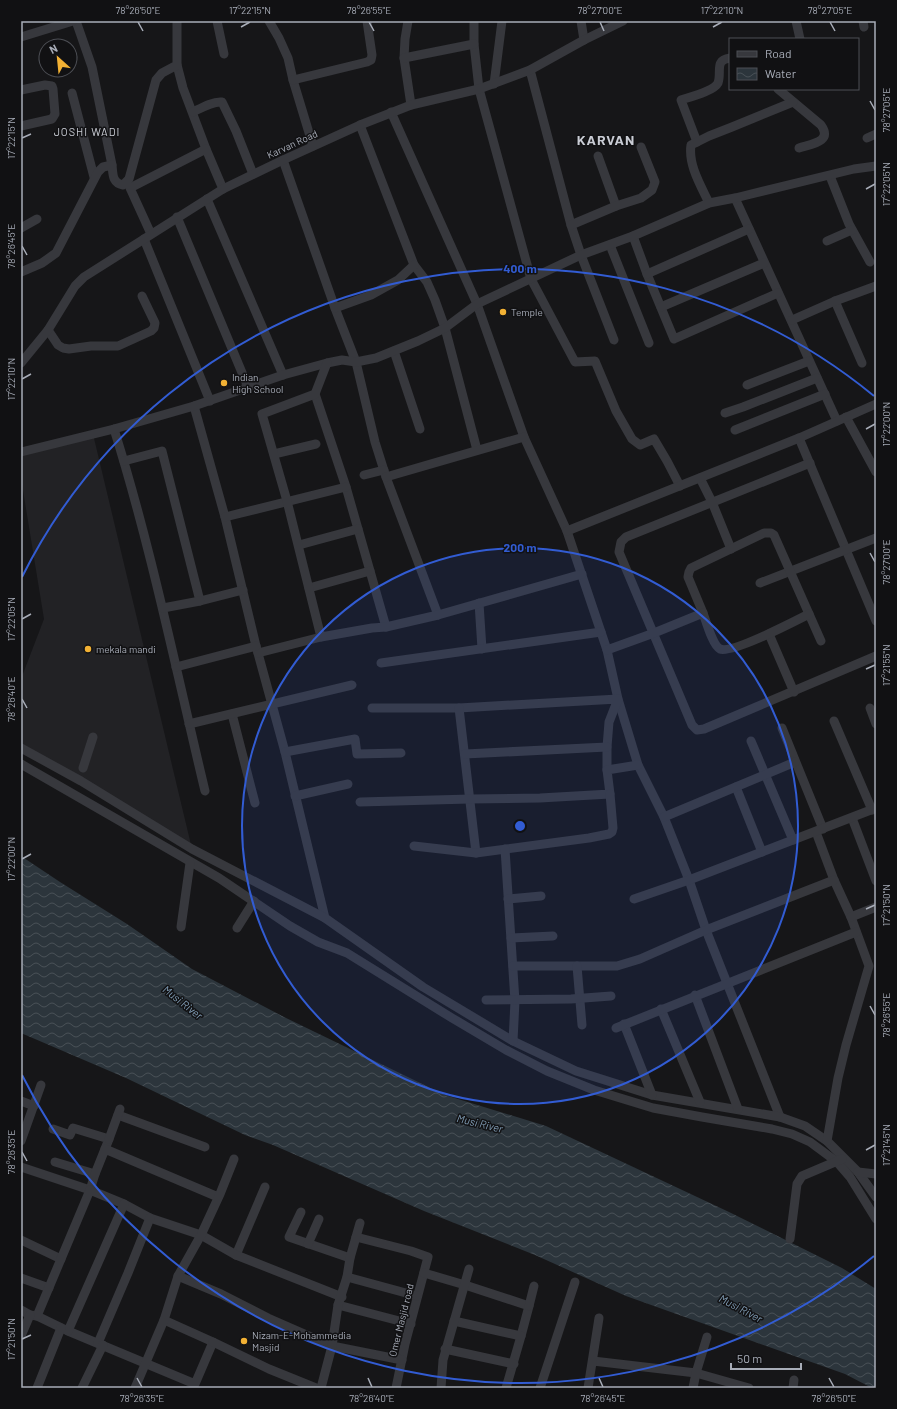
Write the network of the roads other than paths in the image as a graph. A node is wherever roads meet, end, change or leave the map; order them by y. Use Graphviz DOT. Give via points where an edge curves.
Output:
graph roads {
  1 [pos="74,21"];
  2 [pos="177,21"];
  3 [pos="217,21"];
  4 [pos="269,21"];
  5 [pos="367,21"];
  6 [pos="408,21"];
  7 [pos="474,21"];
  8 [pos="502,21"];
  9 [pos="581,21"];
  10 [pos="623,21"];
  11 [pos="796,21"];
  12 [pos="21,37"];
  13 [pos="800,38"];
  14 [pos="584,40"];
  15 [pos="474,44"];
  16 [pos="224,54"];
  17 [pos="404,58"];
  18 [pos="729,58"];
  19 [pos="177,65"];
  20 [pos="530,70"];
  21 [pos="293,80"];
  22 [pos="494,84"];
  23 [pos="479,89"];
  24 [pos="21,90"];
  25 [pos="779,90"];
  26 [pos="72,93"];
  27 [pos="793,102"];
  28 [pos="411,105"];
  29 [pos="193,112"];
  30 [pos="391,112"];
  31 [pos="360,125"];
  32 [pos="21,126"];
  33 [pos="876,134"];
  34 [pos="867,138"];
  35 [pos="697,142"];
  36 [pos="313,146"];
  37 [pos="642,147"];
  38 [pos="799,148"];
  39 [pos="206,149"];
  40 [pos="598,156"];
  41 [pos="283,160"];
  42 [pos="112,165"];
  43 [pos="876,166"];
  44 [pos="253,174"];
  45 [pos="830,176"];
  46 [pos="94,177"];
  47 [pos="223,189"];
  48 [pos="208,198"];
  49 [pos="735,198"];
  50 [pos="709,203"];
  51 [pos="616,206"];
  52 [pos="177,217"];
  53 [pos="37,219"];
  54 [pos="571,225"];
  55 [pos="21,228"];
  56 [pos="749,229"];
  57 [pos="852,230"];
  58 [pos="147,236"];
  59 [pos="633,236"];
  60 [pos="827,240"];
  61 [pos="610,245"];
  62 [pos="581,255"];
  63 [pos="870,262"];
  64 [pos="764,263"];
  65 [pos="414,265"];
  66 [pos="21,272"];
  67 [pos="647,274"];
  68 [pos="531,279"];
  69 [pos="875,289"];
  70 [pos="778,293"];
  71 [pos="142,296"];
  72 [pos="835,301"];
  73 [pos="477,304"];
  74 [pos="661,307"];
  75 [pos="335,308"];
  76 [pos="792,320"];
  77 [pos="444,328"];
  78 [pos="48,330"];
  79 [pos="614,340"];
  80 [pos="650,343"];
  81 [pos="394,351"];
  82 [pos="809,361"];
  83 [pos="356,362"];
  84 [pos="21,363"];
  85 [pos="327,363"];
  86 [pos="862,363"];
  87 [pos="283,375"];
  88 [pos="817,378"];
  89 [pos="747,385"];
  90 [pos="248,387"];
  91 [pos="315,394"];
  92 [pos="825,394"];
  93 [pos="210,401"];
  94 [pos="876,404"];
  95 [pos="194,406"];
  96 [pos="725,413"];
  97 [pos="846,417"];
  98 [pos="837,421"];
  99 [pos="114,429"];
  100 [pos="420,429"];
  101 [pos="735,430"];
  102 [pos="524,437"];
  103 [pos="799,438"];
  104 [pos="316,444"];
  105 [pos="477,450"];
  106 [pos="21,452"];
  107 [pos="274,454"];
  108 [pos="124,461"];
  109 [pos="810,462"];
  110 [pos="876,472"];
  111 [pos="385,474"];
  112 [pos="364,475"];
  113 [pos="700,478"];
  114 [pos="680,486"];
  115 [pos="346,487"];
  116 [pos="287,502"];
  117 [pos="712,502"];
  118 [pos="226,517"];
  119 [pos="358,530"];
  120 [pos="567,531"];
  121 [pos="876,538"];
  122 [pos="299,545"];
  123 [pos="731,549"];
  124 [pos="847,550"];
  125 [pos="370,571"];
  126 [pos="790,571"];
  127 [pos="582,574"];
  128 [pos="760,583"];
  129 [pos="309,588"];
  130 [pos="243,590"];
  131 [pos="200,601"];
  132 [pos="479,603"];
  133 [pos="163,608"];
  134 [pos="703,613"];
  135 [pos="809,614"];
  136 [pos="438,615"];
  137 [pos="876,621"];
  138 [pos="386,627"];
  139 [pos="601,632"];
  140 [pos="654,634"];
  141 [pos="769,634"];
  142 [pos="321,637"];
  143 [pos="820,641"];
  144 [pos="482,648"];
  145 [pos="258,649"];
  146 [pos="607,650"];
  147 [pos="876,656"];
  148 [pos="381,663"];
  149 [pos="176,667"];
  150 [pos="352,685"];
  151 [pos="794,692"];
  152 [pos="618,699"];
  153 [pos="272,704"];
  154 [pos="372,708"];
  155 [pos="459,708"];
  156 [pos="870,708"];
  157 [pos="232,714"];
  158 [pos="834,721"];
  159 [pos="189,724"];
  160 [pos="876,724"];
  161 [pos="782,728"];
  162 [pos="93,737"];
  163 [pos="751,740"];
  164 [pos="607,747"];
  165 [pos="21,748"];
  166 [pos="285,752"];
  167 [pos="401,753"];
  168 [pos="465,754"];
  169 [pos="795,762"];
  170 [pos="21,764"];
  171 [pos="638,765"];
  172 [pos="83,768"];
  173 [pos="608,770"];
  174 [pos="766,774"];
  175 [pos="348,784"];
  176 [pos="736,787"];
  177 [pos="205,791"];
  178 [pos="610,794"];
  179 [pos="295,796"];
  180 [pos="470,799"];
  181 [pos="360,802"];
  182 [pos="255,803"];
  183 [pos="874,809"];
  184 [pos="664,817"];
  185 [pos="852,818"];
  186 [pos="820,830"];
  187 [pos="793,840"];
  188 [pos="414,846"];
  189 [pos="505,849"];
  190 [pos="476,852"];
  191 [pos="762,852"];
  192 [pos="190,863"];
  193 [pos="689,880"];
  194 [pos="834,880"];
  195 [pos="876,881"];
  196 [pos="541,896"];
  197 [pos="508,899"];
  198 [pos="634,899"];
  199 [pos="254,901"];
  200 [pos="876,907"];
  201 [pos="851,917"];
  202 [pos="326,918"];
  203 [pos="181,926"];
  204 [pos="237,928"];
  205 [pos="706,930"];
  206 [pos="856,932"];
  207 [pos="553,936"];
  208 [pos="511,938"];
  209 [pos="873,964"];
  210 [pos="513,966"];
  211 [pos="577,966"];
  212 [pos="727,984"];
  213 [pos="423,987"];
  214 [pos="695,995"];
  215 [pos="611,996"];
  216 [pos="418,997"];
  217 [pos="580,998"];
  218 [pos="486,1000"];
  219 [pos="515,1001"];
  220 [pos="662,1009"];
  221 [pos="582,1025"];
  222 [pos="513,1041"];
  223 [pos="41,1085"];
  224 [pos="652,1095"];
  225 [pos="21,1101"];
  226 [pos="700,1102"];
  227 [pos="34,1106"];
  228 [pos="738,1109"];
  229 [pos="780,1117"];
  230 [pos="53,1129"];
  231 [pos="109,1139"];
  232 [pos="21,1141"];
  233 [pos="827,1141"];
  234 [pos="205,1147"];
  235 [pos="105,1150"];
  236 [pos="234,1159"];
  237 [pos="841,1160"];
  238 [pos="56,1162"];
  239 [pos="21,1167"];
  240 [pos="858,1172"];
  241 [pos="95,1174"];
  242 [pos="876,1174"];
  243 [pos="265,1187"];
  244 [pos="90,1190"];
  245 [pos="218,1197"];
  246 [pos="876,1197"];
  247 [pos="124,1204"];
  248 [pos="301,1212"];
  249 [pos="150,1218"];
  250 [pos="319,1219"];
  251 [pos="876,1219"];
  252 [pos="360,1223"];
  253 [pos="200,1236"];
  254 [pos="356,1237"];
  255 [pos="790,1239"];
  256 [pos="21,1240"];
  257 [pos="308,1244"];
  258 [pos="236,1255"];
  259 [pos="350,1258"];
  260 [pos="61,1259"];
  261 [pos="469,1269"];
  262 [pos="424,1273"];
  263 [pos="178,1276"];
  264 [pos="347,1277"];
  265 [pos="21,1278"];
  266 [pos="575,1282"];
  267 [pos="465,1285"];
  268 [pos="534,1286"];
  269 [pos="49,1288"];
  270 [pos="417,1296"];
  271 [pos="340,1301"];
  272 [pos="529,1306"];
  273 [pos="21,1310"];
  274 [pos="34,1315"];
  275 [pos="599,1318"];
  276 [pos="164,1320"];
  277 [pos="454,1321"];
  278 [pos="410,1324"];
  279 [pos="64,1330"];
  280 [pos="21,1336"];
  281 [pos="521,1336"];
  282 [pos="706,1337"];
  283 [pos="213,1342"];
  284 [pos="100,1344"];
  285 [pos="332,1346"];
  286 [pos="446,1349"];
  287 [pos="402,1360"];
  288 [pos="592,1361"];
  289 [pos="145,1363"];
  290 [pos="514,1364"];
  291 [pos="696,1373"];
  292 [pos="195,1386"];
  293 [pos="37,1388"];
  294 [pos="82,1388"];
  295 [pos="135,1388"];
  296 [pos="316,1388"];
  297 [pos="321,1388"];
  298 [pos="396,1388"];
  299 [pos="441,1388"];
  300 [pos="506,1388"];
  301 [pos="540,1388"];
  302 [pos="588,1388"];
  303 [pos="693,1388"];
  304 [pos="749,1388"];
  1 -- 12 [label="street"];
  1 -- 42 [label="street" via="92,67"];
  2 -- 19 [label="street"];
  3 -- 16 [label="street"];
  4 -- 21 [label="street" via="288,58"];
  5 -- 21 [label="street" via="371,60"];
  6 -- 17 [label="street"];
  7 -- 15 [label="street"];
  8 -- 22 [label="street"];
  9 -- 14 [label="street"];
  10 -- 14 [label="street, Karvan Road"];
  11 -- 13 [label="street"];
  14 -- 20 [label="street, Karvan Road"];
  15 -- 17 [label="street"];
  15 -- 23 [label="street"];
  17 -- 28 [label="street"];
  18 -- 35 [label="street" via="721,62 714,87 681,100"];
  19 -- 29 [label="street"];
  19 -- 42 [label="street" via="162,73 156,80 129,179 122,185 113,178"];
  20 -- 22 [label="street, Karvan Road"];
  20 -- 54 [label="street"];
  21 -- 36 [label="street"];
  22 -- 23 [label="street, Karvan Road"];
  23 -- 28 [label="street, Karvan Road"];
  23 -- 68 [label="street"];
  24 -- 32 [label="street" via="52,86 56,114 52,118"];
  25 -- 27 [label="street"];
  26 -- 46 [label="street"];
  27 -- 35 [label="street"];
  27 -- 38 [label="street" via="825,131 821,141"];
  28 -- 30 [label="street, Karvan Road"];
  29 -- 39 [label="street"];
  29 -- 44 [label="street" via="222,102"];
  30 -- 31 [label="street, Karvan Road"];
  30 -- 73 [label="street"];
  31 -- 36 [label="street, Karvan Road"];
  31 -- 65 [label="street"];
  33 -- 34 [label="street"];
  35 -- 50 [label="street" via="691,145 690,152 694,169"];
  36 -- 41 [label="street, Karvan Road"];
  37 -- 51 [label="street" via="655,182 652,190 641,198"];
  39 -- 47 [label="street"];
  39 -- 58 [label="street" via="130,188"];
  40 -- 51 [label="street"];
  41 -- 44 [label="street, Karvan Road"];
  41 -- 75 [label="street"];
  42 -- 46 [label="street" via="103,167"];
  43 -- 45 [label="street"];
  44 -- 47 [label="street, Karvan Road"];
  45 -- 49 [label="street"];
  45 -- 57 [label="street"];
  46 -- 66 [label="street" via="56,253 42,263"];
  47 -- 48 [label="street, Karvan Road"];
  48 -- 52 [label="street, Karvan Road"];
  48 -- 87 [label="street"];
  49 -- 50 [label="street"];
  49 -- 56 [label="street"];
  50 -- 59 [label="street"];
  51 -- 54 [label="street"];
  52 -- 58 [label="street, Karvan Road"];
  52 -- 90 [label="street"];
  53 -- 55 [label="street"];
  54 -- 62 [label="street"];
  56 -- 64 [label="street"];
  56 -- 67 [label="street"];
  57 -- 60 [label="street"];
  57 -- 63 [label="street"];
  58 -- 78 [label="street, Karvan Road" via="84,277 75,286"];
  58 -- 93 [label="street"];
  59 -- 61 [label="street"];
  59 -- 67 [label="street"];
  61 -- 62 [label="street"];
  61 -- 80 [label="street"];
  62 -- 68 [label="street"];
  62 -- 79 [label="street"];
  64 -- 70 [label="street"];
  64 -- 74 [label="street"];
  65 -- 75 [label="street" via="398,280 371,295"];
  65 -- 77 [label="street" via="430,287"];
  67 -- 74 [label="street"];
  68 -- 73 [label="street"];
  68 -- 114 [label="street" via="575,362 595,361 616,411 632,440 640,445 654,439"];
  69 -- 72 [label="street"];
  70 -- 74 [label="street" via="674,339"];
  70 -- 76 [label="street"];
  71 -- 78 [label="street" via="155,323 154,328 118,346 63,348"];
  72 -- 76 [label="street"];
  72 -- 86 [label="street"];
  73 -- 77 [label="street"];
  73 -- 102 [label="street"];
  75 -- 83 [label="street"];
  76 -- 82 [label="street"];
  77 -- 81 [label="street"];
  77 -- 105 [label="street"];
  78 -- 84 [label="street, Karvan Road"];
  81 -- 83 [label="street"];
  81 -- 100 [label="street"];
  82 -- 88 [label="street"];
  82 -- 89 [label="street"];
  83 -- 85 [label="street" via="342,360"];
  83 -- 111 [label="street"];
  85 -- 87 [label="street"];
  85 -- 91 [label="street"];
  87 -- 90 [label="street"];
  88 -- 92 [label="street"];
  88 -- 96 [label="street"];
  90 -- 93 [label="street"];
  91 -- 107 [label="street" via="262,414"];
  91 -- 115 [label="street"];
  92 -- 98 [label="street"];
  92 -- 101 [label="street"];
  93 -- 95 [label="street"];
  94 -- 97 [label="street"];
  95 -- 99 [label="street"];
  95 -- 118 [label="street"];
  97 -- 98 [label="street"];
  97 -- 110 [label="street"];
  98 -- 103 [label="street"];
  99 -- 106 [label="street"];
  99 -- 108 [label="street"];
  102 -- 105 [label="street"];
  102 -- 120 [label="street"];
  103 -- 109 [label="street"];
  103 -- 113 [label="street"];
  104 -- 107 [label="street"];
  105 -- 111 [label="street"];
  107 -- 116 [label="street"];
  108 -- 131 [label="street" via="162,451"];
  108 -- 133 [label="street"];
  109 -- 117 [label="street"];
  109 -- 124 [label="street"];
  111 -- 112 [label="street"];
  111 -- 136 [label="street"];
  113 -- 114 [label="street"];
  113 -- 117 [label="street"];
  114 -- 120 [label="street"];
  115 -- 116 [label="street"];
  115 -- 119 [label="street"];
  116 -- 118 [label="street"];
  116 -- 122 [label="street"];
  117 -- 123 [label="street"];
  117 -- 140 [label="street" via="626,537 621,542 619,552"];
  118 -- 130 [label="street"];
  119 -- 122 [label="street"];
  119 -- 125 [label="street"];
  120 -- 127 [label="street"];
  121 -- 124 [label="street"];
  122 -- 129 [label="street"];
  123 -- 126 [label="street" via="764,533 772,533"];
  123 -- 134 [label="street" via="696,565 689,572 688,576"];
  124 -- 126 [label="street"];
  124 -- 137 [label="street"];
  125 -- 129 [label="street"];
  125 -- 138 [label="street"];
  126 -- 128 [label="street"];
  126 -- 135 [label="street"];
  127 -- 132 [label="street"];
  127 -- 139 [label="street"];
  129 -- 142 [label="street"];
  130 -- 131 [label="street"];
  130 -- 145 [label="street"];
  131 -- 133 [label="street"];
  132 -- 136 [label="street"];
  132 -- 144 [label="street"];
  133 -- 149 [label="street"];
  134 -- 140 [label="street"];
  134 -- 141 [label="street" via="719,649 726,650"];
  135 -- 141 [label="street"];
  135 -- 143 [label="street"];
  136 -- 138 [label="street"];
  138 -- 142 [label="street"];
  139 -- 144 [label="street"];
  139 -- 146 [label="street"];
  140 -- 146 [label="street"];
  140 -- 151 [label="street" via="692,725 697,730"];
  141 -- 151 [label="street"];
  142 -- 145 [label="street"];
  144 -- 148 [label="street"];
  145 -- 149 [label="street"];
  145 -- 153 [label="street"];
  146 -- 152 [label="street"];
  147 -- 151 [label="street"];
  149 -- 159 [label="street"];
  150 -- 153 [label="street"];
  152 -- 155 [label="street"];
  152 -- 164 [label="street" via="609,722"];
  152 -- 171 [label="street"];
  153 -- 157 [label="street"];
  153 -- 166 [label="street"];
  154 -- 155 [label="street"];
  155 -- 168 [label="street"];
  156 -- 160 [label="street"];
  157 -- 159 [label="street"];
  157 -- 182 [label="street"];
  158 -- 183 [label="street"];
  159 -- 177 [label="street"];
  161 -- 169 [label="street"];
  162 -- 172 [label="street"];
  163 -- 174 [label="street"];
  164 -- 168 [label="street"];
  164 -- 173 [label="street"];
  165 -- 202 [label="street" via="81,781 192,849"];
  166 -- 167 [label="street" via="355,739 357,754"];
  166 -- 179 [label="street"];
  168 -- 180 [label="street"];
  169 -- 174 [label="street"];
  169 -- 186 [label="street"];
  170 -- 192 [label="street"];
  171 -- 173 [label="street"];
  171 -- 184 [label="street"];
  173 -- 178 [label="street"];
  174 -- 176 [label="street"];
  174 -- 187 [label="street"];
  175 -- 179 [label="street"];
  176 -- 184 [label="street"];
  176 -- 191 [label="street"];
  178 -- 180 [label="street"];
  178 -- 189 [label="street" via="614,828 609,834"];
  179 -- 202 [label="street"];
  180 -- 181 [label="street"];
  180 -- 190 [label="street"];
  183 -- 185 [label="street"];
  184 -- 193 [label="street"];
  185 -- 186 [label="street"];
  185 -- 195 [label="street"];
  186 -- 187 [label="street"];
  186 -- 194 [label="street"];
  187 -- 191 [label="street"];
  188 -- 190 [label="street"];
  189 -- 190 [label="street"];
  189 -- 197 [label="street"];
  191 -- 193 [label="street"];
  192 -- 199 [label="street"];
  192 -- 203 [label="street"];
  193 -- 198 [label="street"];
  193 -- 205 [label="street"];
  194 -- 201 [label="street"];
  194 -- 205 [label="street"];
  196 -- 197 [label="street"];
  197 -- 208 [label="street"];
  199 -- 204 [label="street"];
  199 -- 216 [label="street" via="290,926 318,942 346,953"];
  200 -- 201 [label="street"];
  201 -- 206 [label="street"];
  202 -- 213 [label="street"];
  205 -- 211 [label="street" via="640,959 617,966"];
  205 -- 212 [label="street"];
  206 -- 209 [label="street"];
  206 -- 212 [label="street"];
  207 -- 208 [label="street"];
  208 -- 210 [label="street"];
  209 -- 233 [label="street" via="846,1045"];
  210 -- 211 [label="street"];
  210 -- 219 [label="street"];
  211 -- 217 [label="street"];
  212 -- 214 [label="street"];
  212 -- 229 [label="street"];
  213 -- 216 [label="street"];
  213 -- 222 [label="street"];
  214 -- 220 [label="street"];
  214 -- 228 [label="street"];
  215 -- 217 [label="street"];
  216 -- 237 [label="street" via="506,1050 594,1090 653,1108 792,1134"];
  217 -- 219 [label="street"];
  217 -- 221 [label="street"];
  218 -- 219 [label="street"];
  219 -- 222 [label="street"];
  220 -- 224 [label="street" via="620,1026"];
  220 -- 226 [label="street"];
  222 -- 224 [label="street" via="576,1070"];
  223 -- 227 [label="street"];
  224 -- 226 [label="street"];
  225 -- 227 [label="street"];
  226 -- 228 [label="street"];
  227 -- 232 [label="street"];
  228 -- 229 [label="street"];
  229 -- 233 [label="street" via="804,1126"];
  230 -- 231 [label="street" via="70,1135 73,1128"];
  231 -- 234 [label="street" via="119,1112"];
  231 -- 235 [label="street"];
  233 -- 237 [label="street"];
  235 -- 241 [label="street"];
  235 -- 245 [label="street"];
  236 -- 245 [label="street"];
  237 -- 240 [label="street"];
  237 -- 251 [label="street"];
  237 -- 255 [label="street" via="799,1178 796,1184"];
  238 -- 241 [label="street"];
  239 -- 244 [label="street"];
  240 -- 242 [label="street"];
  240 -- 246 [label="street"];
  241 -- 244 [label="street"];
  243 -- 258 [label="street"];
  244 -- 247 [label="street"];
  244 -- 260 [label="street"];
  245 -- 253 [label="street"];
  247 -- 249 [label="street"];
  247 -- 279 [label="street"];
  248 -- 257 [label="street" via="289,1237"];
  249 -- 253 [label="street"];
  249 -- 284 [label="street"];
  250 -- 257 [label="street"];
  252 -- 254 [label="street"];
  253 -- 258 [label="street"];
  253 -- 263 [label="street"];
  254 -- 259 [label="street"];
  254 -- 262 [label="street, Omer Masjid road" via="428,1257"];
  256 -- 260 [label="street"];
  257 -- 259 [label="street"];
  258 -- 271 [label="street"];
  259 -- 264 [label="street"];
  260 -- 269 [label="street"];
  261 -- 267 [label="street"];
  262 -- 267 [label="street"];
  262 -- 270 [label="street, Omer Masjid road"];
  263 -- 276 [label="street"];
  263 -- 285 [label="street"];
  264 -- 270 [label="street"];
  264 -- 271 [label="street"];
  265 -- 269 [label="street"];
  266 -- 301 [label="street"];
  267 -- 272 [label="street"];
  267 -- 277 [label="street"];
  268 -- 272 [label="street"];
  269 -- 274 [label="street"];
  270 -- 278 [label="street, Omer Masjid road"];
  271 -- 278 [label="street"];
  271 -- 285 [label="street"];
  272 -- 281 [label="street"];
  273 -- 274 [label="street"];
  274 -- 279 [label="street"];
  274 -- 280 [label="street"];
  275 -- 288 [label="street"];
  276 -- 283 [label="street"];
  276 -- 289 [label="street"];
  277 -- 281 [label="street"];
  277 -- 286 [label="street"];
  278 -- 287 [label="street, Omer Masjid road"];
  279 -- 284 [label="street"];
  279 -- 293 [label="street"];
  281 -- 290 [label="street"];
  282 -- 291 [label="street"];
  283 -- 292 [label="street"];
  283 -- 296 [label="street"];
  284 -- 289 [label="street"];
  284 -- 294 [label="street"];
  285 -- 287 [label="street"];
  285 -- 297 [label="street"];
  286 -- 290 [label="street"];
  286 -- 299 [label="street" via="442,1360"];
  287 -- 298 [label="street, Omer Masjid road"];
  288 -- 291 [label="street"];
  288 -- 302 [label="street"];
  289 -- 292 [label="street"];
  289 -- 295 [label="street"];
  290 -- 300 [label="street"];
  291 -- 303 [label="street"];
  291 -- 304 [label="street"];
}
